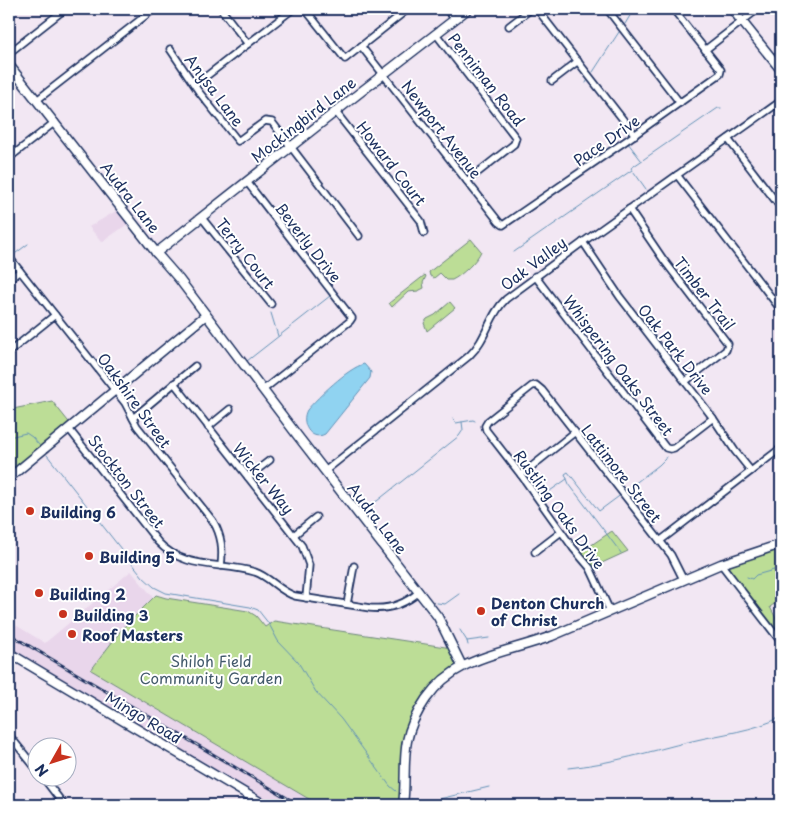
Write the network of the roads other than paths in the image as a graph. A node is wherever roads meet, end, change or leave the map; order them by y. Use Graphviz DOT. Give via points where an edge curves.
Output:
graph roads {
  1 [pos="65,9"];
  2 [pos="154,9"];
  3 [pos="221,9"];
  4 [pos="293,9"];
  5 [pos="305,9"];
  6 [pos="392,9"];
  7 [pos="408,9"];
  8 [pos="446,9"];
  9 [pos="468,9"];
  10 [pos="531,9"];
  11 [pos="537,9"];
  12 [pos="607,9"];
  13 [pos="673,9"];
  14 [pos="732,9"];
  15 [pos="758,9"];
  16 [pos="398,16"];
  17 [pos="455,19"];
  18 [pos="742,22"];
  19 [pos="509,26"];
  20 [pos="436,34"];
  21 [pos="248,44"];
  22 [pos="361,46"];
  23 [pos="170,50"];
  24 [pos="705,50"];
  25 [pos="9,53"];
  26 [pos="578,61"];
  27 [pos="9,64"];
  28 [pos="781,70"];
  29 [pos="383,74"];
  30 [pos="552,81"];
  31 [pos="195,85"];
  32 [pos="37,100"];
  33 [pos="781,101"];
  34 [pos="680,103"];
  35 [pos="335,111"];
  36 [pos="55,122"];
  37 [pos="635,135"];
  38 [pos="728,139"];
  39 [pos="291,146"];
  40 [pos="9,158"];
  41 [pos="677,175"];
  42 [pos="467,181"];
  43 [pos="247,182"];
  44 [pos="781,208"];
  45 [pos="629,209"];
  46 [pos="202,218"];
  47 [pos="503,225"];
  48 [pos="424,233"];
  49 [pos="359,236"];
  50 [pos="582,242"];
  51 [pos="156,253"];
  52 [pos="9,257"];
  53 [pos="20,271"];
  54 [pos="535,276"];
  55 [pos="9,280"];
  56 [pos="270,304"];
  57 [pos="781,310"];
  58 [pos="55,315"];
  59 [pos="206,315"];
  60 [pos="9,352"];
  61 [pos="196,366"];
  62 [pos="686,382"];
  63 [pos="174,383"];
  64 [pos="536,385"];
  65 [pos="115,390"];
  66 [pos="263,390"];
  67 [pos="230,409"];
  68 [pos="133,418"];
  69 [pos="713,418"];
  70 [pos="208,427"];
  71 [pos="69,429"];
  72 [pos="575,432"];
  73 [pos="781,448"];
  74 [pos="270,460"];
  75 [pos="325,471"];
  76 [pos="751,471"];
  77 [pos="521,475"];
  78 [pos="248,477"];
  79 [pos="9,478"];
  80 [pos="316,517"];
  81 [pos="561,532"];
  82 [pos="294,535"];
  83 [pos="660,541"];
  84 [pos="781,544"];
  85 [pos="535,552"];
  86 [pos="720,564"];
  87 [pos="221,566"];
  88 [pos="354,566"];
  89 [pos="683,579"];
  90 [pos="419,592"];
  91 [pos="306,598"];
  92 [pos="347,604"];
  93 [pos="610,611"];
  94 [pos="781,642"];
  95 [pos="9,652"];
  96 [pos="462,666"];
  97 [pos="9,736"];
  98 [pos="28,759"];
  99 [pos="50,786"];
  100 [pos="64,805"];
  101 [pos="265,805"];
  102 [pos="403,805"];
  1 -- 25 [label="street"];
  2 -- 32 [label="street"];
  3 -- 21 [label="street"];
  4 -- 21 [label="street"];
  5 -- 22 [label="street" via="345,59"];
  6 -- 16 [label="street"];
  7 -- 16 [label="street"];
  8 -- 17 [label="street"];
  9 -- 17 [label="street, Mockingbird Lane"];
  10 -- 19 [label="street"];
  11 -- 26 [label="street"];
  12 -- 34 [label="street"];
  13 -- 24 [label="street"];
  14 -- 18 [label="street"];
  15 -- 18 [label="street"];
  16 -- 22 [label="street"];
  17 -- 20 [label="street, Mockingbird Lane"];
  18 -- 24 [label="street"];
  18 -- 28 [label="street"];
  20 -- 29 [label="street, Mockingbird Lane"];
  20 -- 42 [label="street, Penniman Road" via="517,140"];
  21 -- 31 [label="street"];
  22 -- 29 [label="street, Newport Avenue"];
  23 -- 31 [label="street, Anysa Lane"];
  24 -- 34 [label="street, Pace Drive" via="721,72"];
  26 -- 30 [label="street"];
  26 -- 37 [label="street"];
  27 -- 32 [label="street, Audra Lane"];
  29 -- 35 [label="street, Mockingbird Lane"];
  29 -- 42 [label="street, Newport Avenue"];
  31 -- 39 [label="street, Anysa Lane" via="238,141 268,120"];
  32 -- 36 [label="street, Audra Lane"];
  33 -- 38 [label="street, Oak Valley"];
  34 -- 37 [label="street, Pace Drive"];
  35 -- 39 [label="street, Mockingbird Lane"];
  35 -- 48 [label="street, Howard Court" via="421,221"];
  36 -- 40 [label="street"];
  36 -- 51 [label="street, Audra Lane"];
  37 -- 47 [label="street, Pace Drive"];
  38 -- 41 [label="street, Oak Valley"];
  38 -- 44 [label="street"];
  39 -- 43 [label="street, Mockingbird Lane"];
  39 -- 49 [label="street, Anysa Lane"];
  41 -- 45 [label="street, Oak Valley"];
  41 -- 57 [label="street"];
  42 -- 47 [label="street, Newport Avenue"];
  43 -- 46 [label="street, Mockingbird Lane"];
  43 -- 66 [label="street, Beverly Drive" via="352,318"];
  45 -- 50 [label="street, Oak Valley"];
  45 -- 62 [label="street, Timber Trail" via="728,344 726,350"];
  46 -- 51 [label="street, Mockingbird Lane"];
  46 -- 56 [label="street, Terry Court"];
  50 -- 54 [label="street, Oak Valley"];
  50 -- 62 [label="street, Oak Park Drive"];
  51 -- 59 [label="street, Audra Lane"];
  52 -- 53 [label="street, Oakshire Street"];
  53 -- 55 [label="street"];
  53 -- 58 [label="street, Oakshire Street"];
  54 -- 69 [label="street, Whispering Oaks Street" via="666,448 674,448"];
  54 -- 75 [label="street, Oak Valley" via="499,306 486,335 472,353"];
  58 -- 60 [label="street"];
  58 -- 65 [label="street, Oakshire Street"];
  59 -- 65 [label="street"];
  59 -- 66 [label="street, Audra Lane"];
  61 -- 63 [label="street"];
  62 -- 69 [label="street, Oak Park Drive"];
  63 -- 68 [label="street"];
  63 -- 70 [label="street, Wicker Way"];
  64 -- 72 [label="street, Lattimore Street"];
  64 -- 77 [label="street, Rustling Oaks Drive" via="485,426 487,433"];
  65 -- 68 [label="street, Oakshire Street"];
  65 -- 71 [label="street"];
  66 -- 75 [label="street, Audra Lane"];
  67 -- 70 [label="street"];
  68 -- 87 [label="street, Oakshire Street" via="215,525 222,547"];
  69 -- 76 [label="street, Oak Park Drive"];
  70 -- 78 [label="street, Wicker Way"];
  71 -- 79 [label="street"];
  71 -- 87 [label="street, Stockton Street" via="165,548 188,561"];
  72 -- 77 [label="street"];
  72 -- 83 [label="street, Lattimore Street"];
  73 -- 76 [label="street"];
  74 -- 78 [label="street"];
  75 -- 90 [label="street, Audra Lane"];
  76 -- 83 [label="street"];
  77 -- 81 [label="street, Rustling Oaks Drive"];
  78 -- 82 [label="street, Wicker Way"];
  80 -- 82 [label="street"];
  81 -- 85 [label="street"];
  81 -- 93 [label="street, Rustling Oaks Drive" via="590,568"];
  82 -- 91 [label="street, Wicker Way" via="308,561"];
  83 -- 89 [label="street, Lattimore Street" via="676,562"];
  84 -- 86 [label="street"];
  86 -- 89 [label="street"];
  86 -- 94 [label="street"];
  87 -- 91 [label="street, Stockton Street" via="256,573 287,593"];
  88 -- 92 [label="street"];
  89 -- 93 [label="street"];
  90 -- 92 [label="street, Stockton Street" via="406,602 389,608"];
  90 -- 96 [label="street, Audra Lane" via="440,620"];
  91 -- 92 [label="street, Stockton Street"];
  93 -- 96 [label="street" via="540,641"];
  95 -- 101 [label="street, Mingo Road"];
  96 -- 102 [label="street" via="434,688 415,717 406,747"];
  97 -- 98 [label="street"];
  99 -- 100 [label="street"];
}
